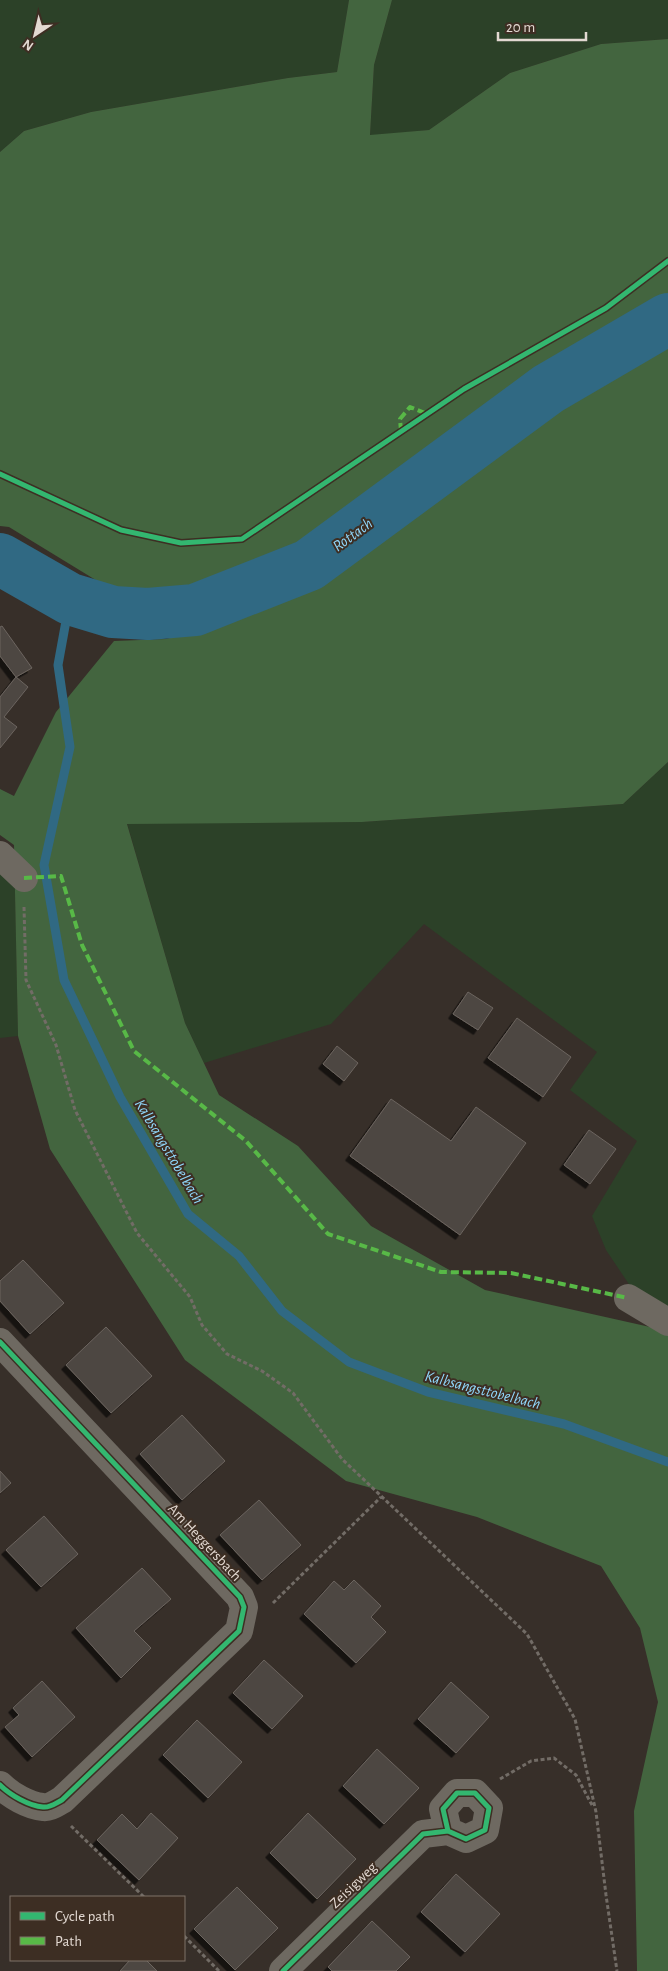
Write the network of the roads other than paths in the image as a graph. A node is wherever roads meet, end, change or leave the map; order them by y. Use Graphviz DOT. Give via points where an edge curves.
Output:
graph roads {
  1 [pos="0,855"];
  2 [pos="24,878"];
  3 [pos="628,1298"];
  4 [pos="668,1322"];
  5 [pos="0,1342"];
  6 [pos="3,1788"];
  7 [pos="448,1831"];
  8 [pos="283,1971"];
  1 -- 2 [label="street"];
  3 -- 4 [label="street"];
  5 -- 6 [label="street, Am Heggersbach" via="240,1598 244,1607 239,1631 62,1800 44,1808"];
  7 -- 7 [label="street, Zeisigweg" via="466,1839 485,1830 489,1808 475,1793 457,1793 443,1809"];
  7 -- 8 [label="street, Zeisigweg" via="423,1834"];
}
